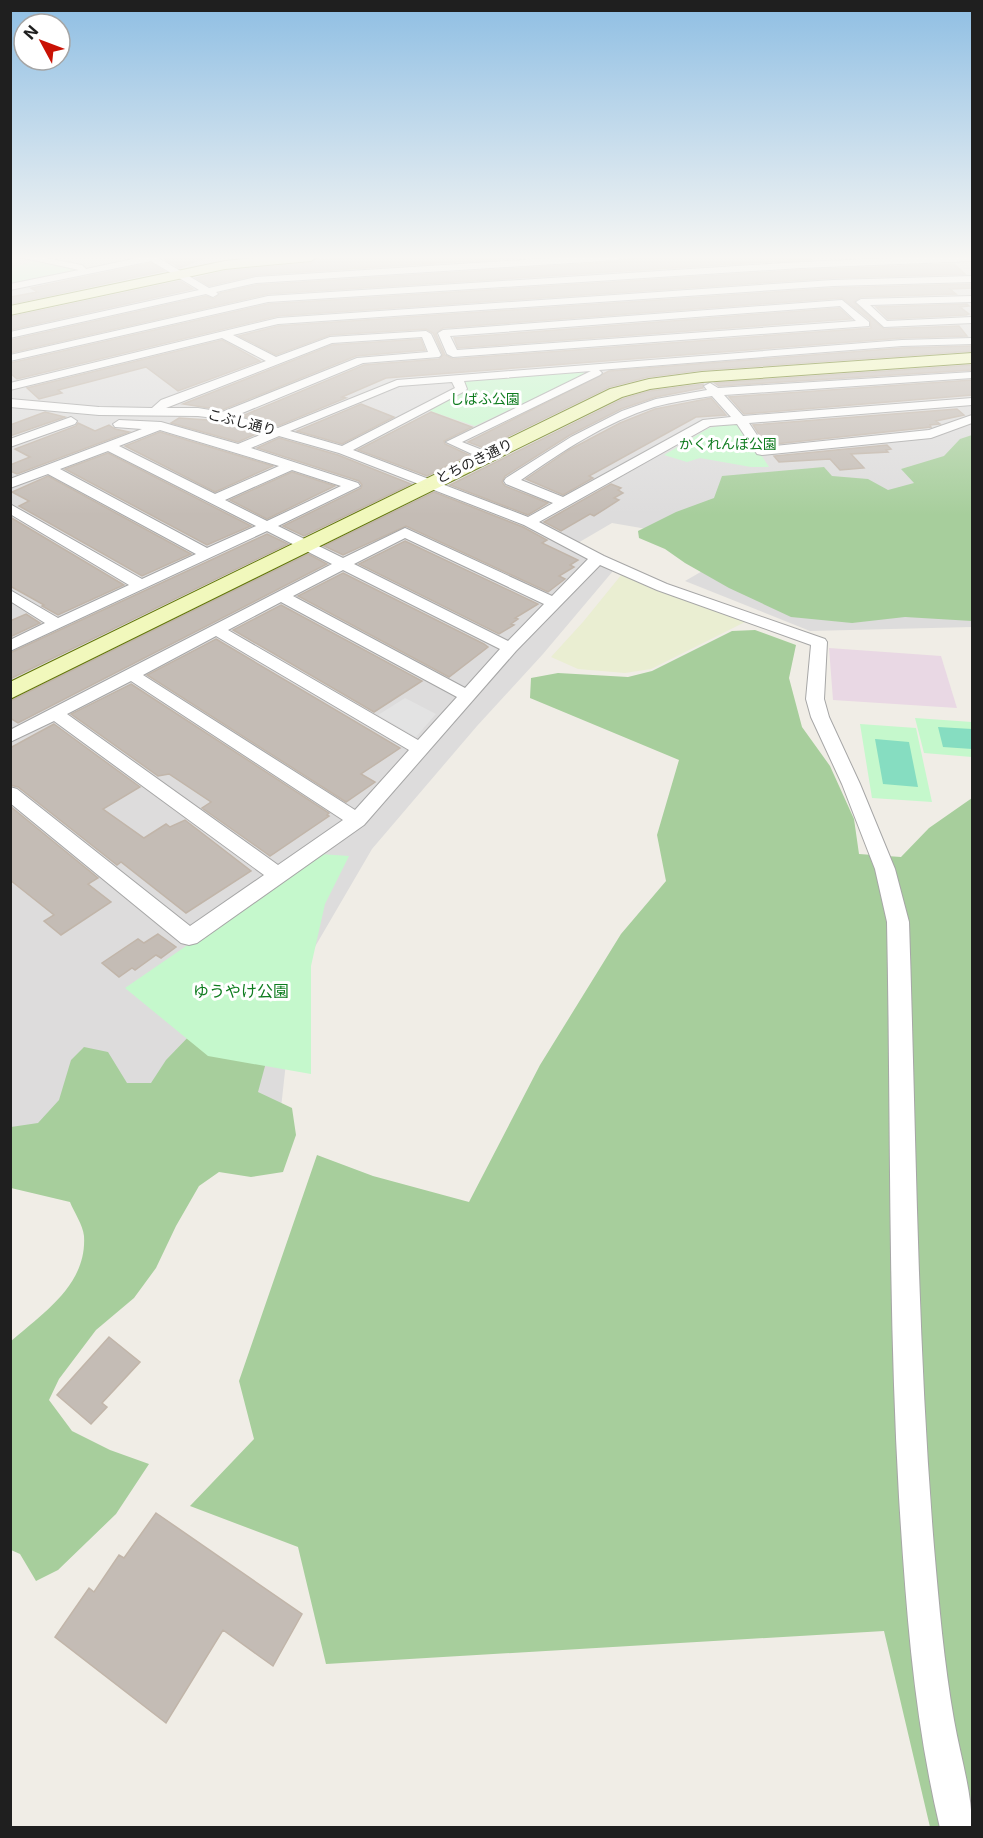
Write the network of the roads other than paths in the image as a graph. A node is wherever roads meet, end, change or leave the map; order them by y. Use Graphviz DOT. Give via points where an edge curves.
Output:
graph roads {
  1 [pos="25,343"];
  2 [pos="136,343"];
  3 [pos="170,343"];
  4 [pos="239,343"];
  5 [pos="323,343"];
  6 [pos="430,343"];
  7 [pos="448,343"];
  8 [pos="605,343"];
  9 [pos="673,343"];
  10 [pos="904,343"];
  11 [pos="10,358"];
  12 [pos="972,358"];
  13 [pos="275,361"];
  14 [pos="687,361"];
  15 [pos="51,363"];
  16 [pos="607,368"];
  17 [pos="972,375"];
  18 [pos="702,377"];
  19 [pos="458,379"];
  20 [pos="10,387"];
  21 [pos="715,392"];
  22 [pos="972,401"];
  23 [pos="958,402"];
  24 [pos="10,403"];
  25 [pos="156,410"];
  26 [pos="10,415"];
  27 [pos="223,416"];
  28 [pos="972,418"];
  29 [pos="71,421"];
  30 [pos="741,421"];
  31 [pos="161,426"];
  32 [pos="279,431"];
  33 [pos="10,443"];
  34 [pos="108,446"];
  35 [pos="239,448"];
  36 [pos="343,450"];
  37 [pos="485,456"];
  38 [pos="292,465"];
  39 [pos="49,470"];
  40 [pos="10,484"];
  41 [pos="428,484"];
  42 [pos="213,500"];
  43 [pos="563,502"];
  44 [pos="10,508"];
  45 [pos="529,522"];
  46 [pos="266,526"];
  47 [pos="305,545"];
  48 [pos="207,554"];
  49 [pos="599,559"];
  50 [pos="342,564"];
  51 [pos="141,585"];
  52 [pos="10,594"];
  53 [pos="281,596"];
  54 [pos="553,602"];
  55 [pos="57,624"];
  56 [pos="217,630"];
  57 [pos="10,645"];
  58 [pos="510,648"];
  59 [pos="131,674"];
  60 [pos="10,692"];
  61 [pos="467,696"];
  62 [pos="55,714"];
  63 [pos="10,737"];
  64 [pos="420,749"];
  65 [pos="10,793"];
  66 [pos="357,820"];
  67 [pos="278,874"];
  68 [pos="959,1827"];
  1 -- 15 [label="street"];
  2 -- 15 [label="street"];
  3 -- 15 [label="street"];
  4 -- 13 [label="street"];
  5 -- 13 [label="street"];
  6 -- 27 [label="street" via="435,355 362,360"];
  7 -- 8 [label="street" via="453,354"];
  9 -- 14 [label="street"];
  10 -- 14 [label="street"];
  11 -- 15 [label="street"];
  12 -- 18 [label="street, とちのき通り"];
  13 -- 25 [label="street" via="165,403"];
  14 -- 16 [label="street"];
  14 -- 18 [label="street"];
  15 -- 20 [label="street"];
  16 -- 19 [label="street"];
  16 -- 37 [label="street" via="452,442"];
  17 -- 21 [label="street"];
  18 -- 21 [label="street"];
  18 -- 37 [label="street, とちのき通り" via="616,393"];
  19 -- 32 [label="street" via="397,384"];
  19 -- 36 [label="street" via="461,389"];
  21 -- 30 [label="street"];
  21 -- 43 [label="street" via="644,407 537,463 511,481"];
  22 -- 23 [label="street"];
  23 -- 28 [label="street"];
  23 -- 30 [label="street"];
  24 -- 25 [label="street, こぶし通り" via="99,411"];
  25 -- 27 [label="street, こぶし通り"];
  26 -- 29 [label="street"];
  27 -- 32 [label="street, こぶし通り"];
  28 -- 30 [label="street" via="931,434 762,451"];
  29 -- 31 [label="street"];
  29 -- 33 [label="street"];
  30 -- 43 [label="street" via="707,423"];
  31 -- 34 [label="street"];
  31 -- 35 [label="street"];
  32 -- 35 [label="street"];
  32 -- 36 [label="street, こぶし通り"];
  34 -- 39 [label="street"];
  34 -- 42 [label="street"];
  35 -- 38 [label="street"];
  36 -- 41 [label="street, こぶし通り"];
  37 -- 41 [label="street, とちのき通り"];
  38 -- 42 [label="street"];
  38 -- 46 [label="street" via="353,486"];
  39 -- 40 [label="street"];
  39 -- 48 [label="street"];
  41 -- 45 [label="street, こぶし通り"];
  41 -- 47 [label="street, とちのき通り"];
  42 -- 46 [label="street"];
  43 -- 45 [label="street"];
  44 -- 51 [label="street"];
  45 -- 49 [label="street, こぶし通り"];
  46 -- 47 [label="street"];
  46 -- 48 [label="street"];
  47 -- 50 [label="street"];
  47 -- 60 [label="street, とちのき通り"];
  48 -- 51 [label="street"];
  49 -- 54 [label="street"];
  49 -- 68 [label="street, こぶし通り" via="662,587 819,642 814,699 885,869 898,922 908,1425 926,1658 947,1784"];
  50 -- 53 [label="street"];
  50 -- 54 [label="street" via="405,532"];
  50 -- 58 [label="street"];
  51 -- 55 [label="street"];
  52 -- 55 [label="street"];
  53 -- 56 [label="street"];
  53 -- 61 [label="street"];
  54 -- 58 [label="street"];
  55 -- 57 [label="street"];
  56 -- 59 [label="street"];
  56 -- 64 [label="street"];
  58 -- 61 [label="street"];
  59 -- 62 [label="street"];
  59 -- 66 [label="street"];
  61 -- 64 [label="street"];
  62 -- 63 [label="street"];
  62 -- 67 [label="street"];
  64 -- 66 [label="street"];
  65 -- 67 [label="street" via="189,937"];
  66 -- 67 [label="street"];
}
